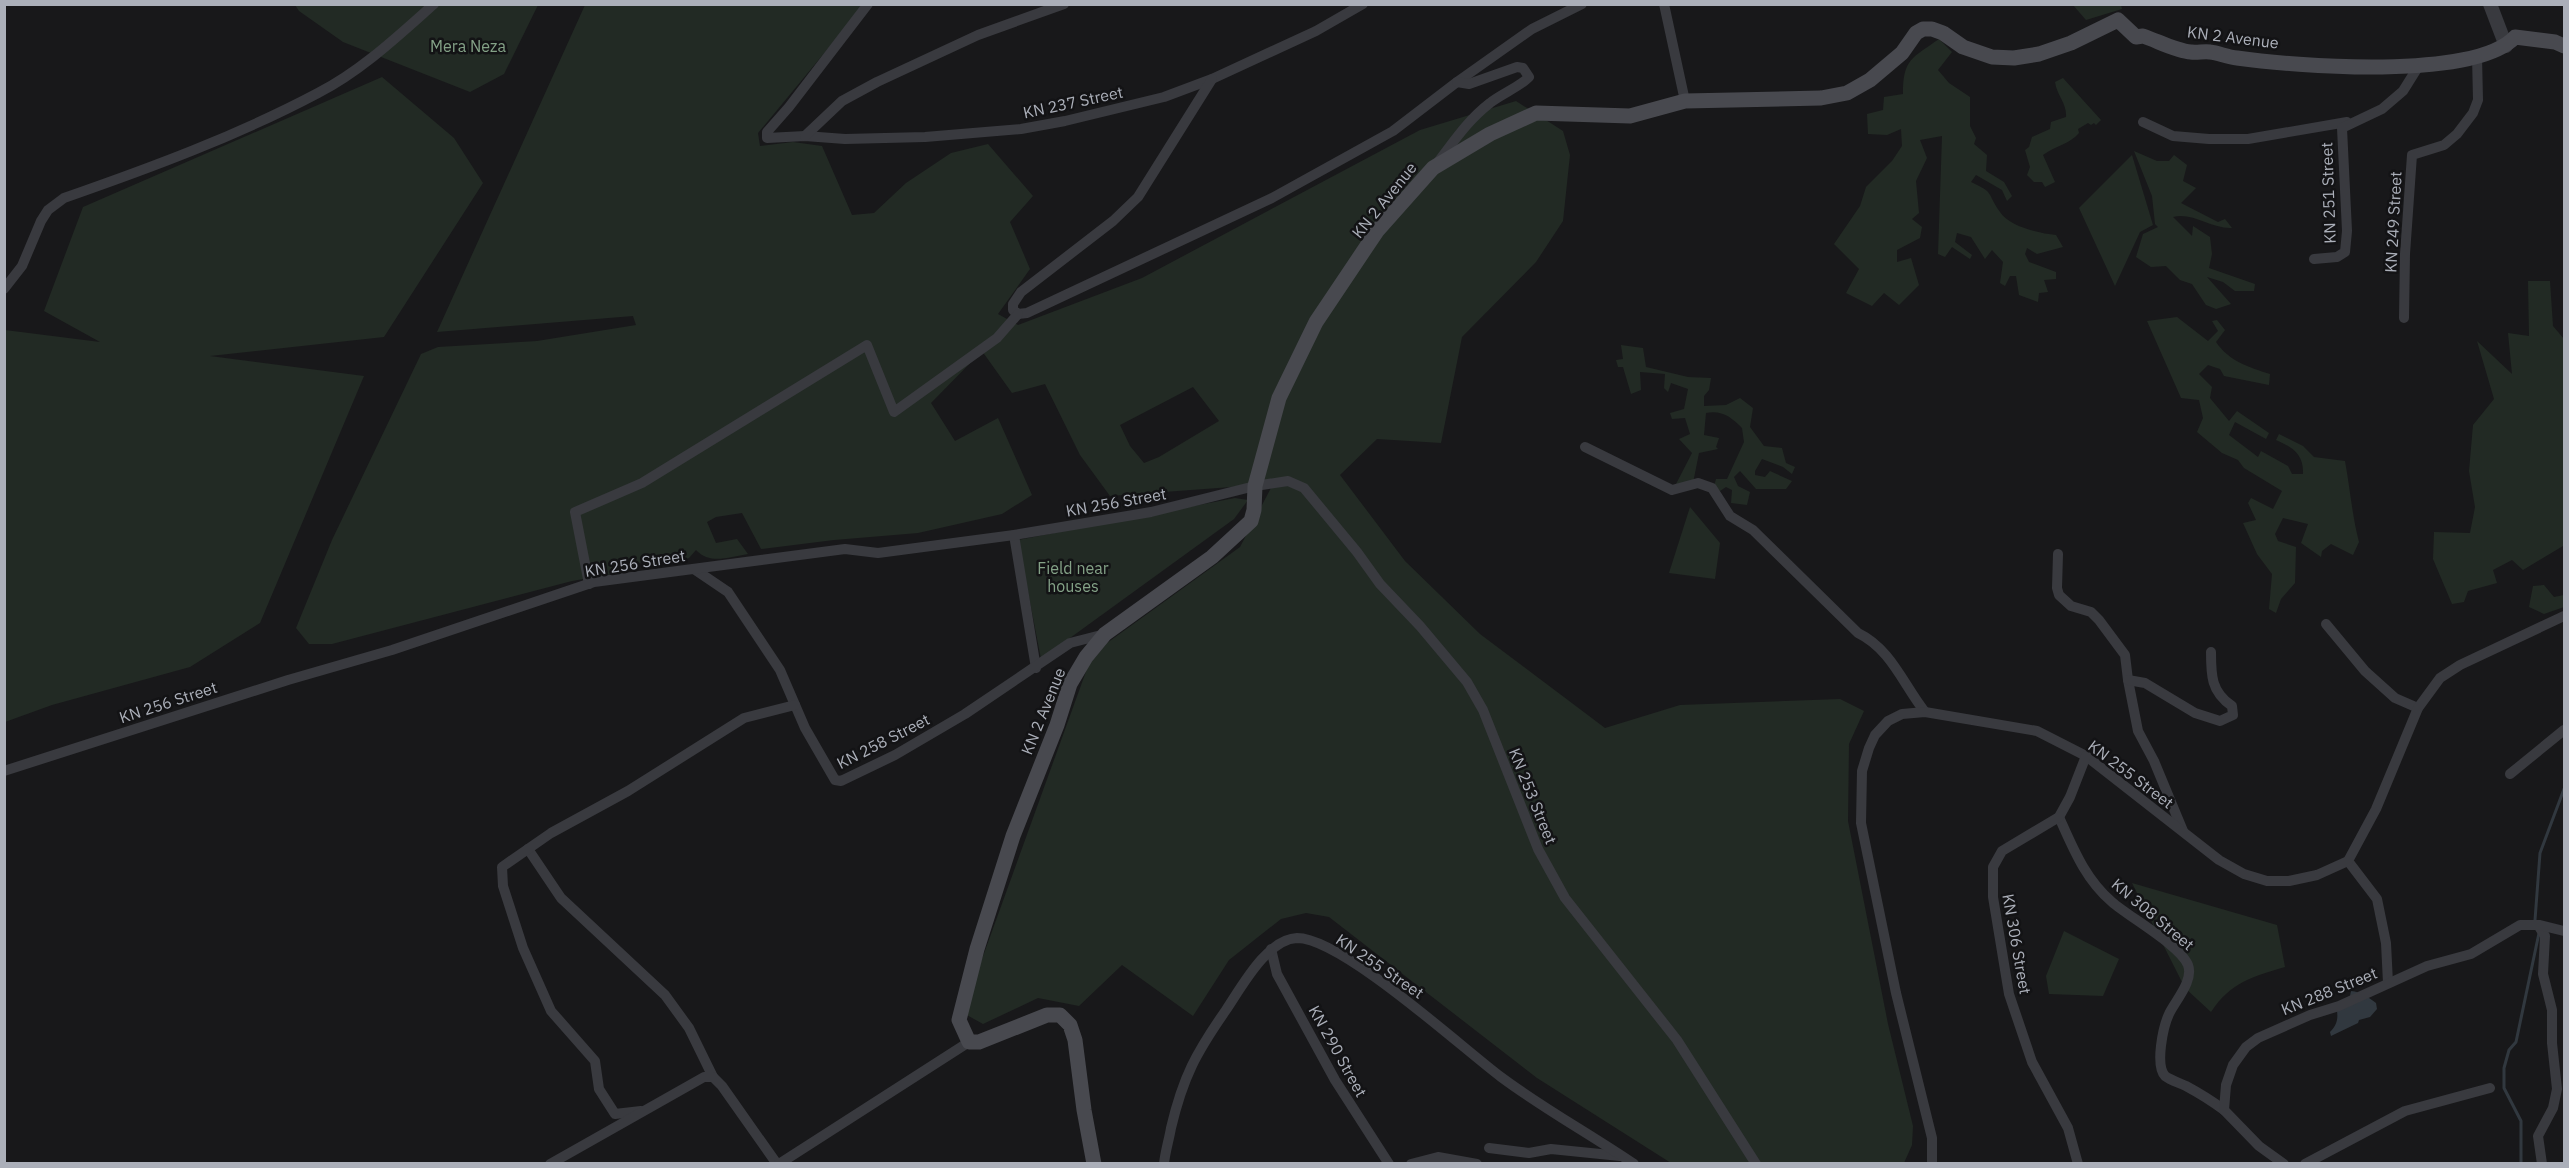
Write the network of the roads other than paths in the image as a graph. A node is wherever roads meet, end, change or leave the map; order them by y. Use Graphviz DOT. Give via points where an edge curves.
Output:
graph roads {
  1 [pos="434,4"];
  2 [pos="868,4"];
  3 [pos="1064,4"];
  4 [pos="1363,4"];
  5 [pos="1582,4"];
  6 [pos="1664,4"];
  7 [pos="2490,4"];
  8 [pos="2506,46"];
  9 [pos="2565,46"];
  10 [pos="2477,56"];
  11 [pos="2418,67"];
  12 [pos="1212,79"];
  13 [pos="1457,82"];
  14 [pos="1685,101"];
  15 [pos="2356,120"];
  16 [pos="2143,122"];
  17 [pos="805,136"];
  18 [pos="1433,168"];
  19 [pos="2314,259"];
  20 [pos="4,289"];
  21 [pos="1018,314"];
  22 [pos="2404,318"];
  23 [pos="1586,447"];
  24 [pos="1256,486"];
  25 [pos="1014,535"];
  26 [pos="2058,554"];
  27 [pos="694,568"];
  28 [pos="589,584"];
  29 [pos="2565,616"];
  30 [pos="2326,624"];
  31 [pos="1106,634"];
  32 [pos="2211,652"];
  33 [pos="1036,668"];
  34 [pos="2128,680"];
  35 [pos="795,705"];
  36 [pos="2418,708"];
  37 [pos="1925,712"];
  38 [pos="2565,730"];
  39 [pos="2086,756"];
  40 [pos="4,771"];
  41 [pos="2510,774"];
  42 [pos="2059,818"];
  43 [pos="2183,831"];
  44 [pos="528,849"];
  45 [pos="2348,861"];
  46 [pos="2538,925"];
  47 [pos="2565,931"];
  48 [pos="1271,949"];
  49 [pos="2388,983"];
  50 [pos="969,1042"];
  51 [pos="713,1077"];
  52 [pos="2490,1088"];
  53 [pos="2224,1110"];
  54 [pos="641,1111"];
  55 [pos="1489,1148"];
  56 [pos="1623,1156"];
  57 [pos="1165,1162"];
  58 [pos="550,1164"];
  59 [pos="778,1164"];
  60 [pos="1094,1164"];
  61 [pos="1389,1164"];
  62 [pos="1411,1164"];
  63 [pos="1478,1164"];
  64 [pos="1634,1164"];
  65 [pos="1756,1164"];
  66 [pos="1932,1164"];
  67 [pos="2078,1164"];
  68 [pos="2284,1164"];
  69 [pos="2305,1164"];
  70 [pos="2542,1164"];
  1 -- 20 [label="street" via="386,46 319,93 183,156 64,198 48,210 22,266"];
  2 -- 17 [label="street, KN 237 Street" via="767,132 767,138"];
  3 -- 17 [label="street" via="978,34 878,82 842,101"];
  4 -- 12 [label="street, KN 237 Street" via="1316,31"];
  5 -- 13 [label="street" via="1532,29"];
  6 -- 14 [label="street"];
  7 -- 8 [label="street"];
  8 -- 9 [label="main road, KN 2 Avenue" via="2514,37"];
  8 -- 10 [label="main road, KN 2 Avenue"];
  10 -- 11 [label="main road, KN 2 Avenue"];
  10 -- 22 [label="street, KN 249 Street" via="2478,100 2473,113 2444,145 2412,155"];
  11 -- 14 [label="main road, KN 2 Avenue" via="2282,62 2190,52 2136,37 2118,20 2071,43 2014,58 1992,57 1963,47 1943,33 1923,29 1870,80 1847,93 1821,98"];
  11 -- 15 [label="street" via="2403,91 2382,109"];
  12 -- 17 [label="street, KN 237 Street" via="1164,97 1021,129 925,137"];
  12 -- 21 [label="street" via="1138,197 1021,292 1013,304"];
  13 -- 18 [label="street" via="1468,84 1517,67 1523,68 1529,77 1477,113"];
  13 -- 21 [label="street" via="1394,131 1272,198"];
  14 -- 18 [label="main road, KN 2 Avenue" via="1630,116 1536,114 1491,134"];
  15 -- 16 [label="street" via="2248,139 2173,136"];
  15 -- 19 [label="street, KN 251 Street" via="2342,128 2345,252 2337,258"];
  18 -- 24 [label="main road, KN 2 Avenue" via="1377,231 1316,322 1279,398"];
  21 -- 28 [label="street" via="997,338 894,412 867,345 642,483 575,512"];
  23 -- 37 [label="street" via="1672,490 1698,483 1712,488 1730,516 1753,530 1834,612 1884,650"];
  24 -- 25 [label="street, KN 256 Street" via="1151,512"];
  24 -- 31 [label="main road, KN 2 Avenue" via="1251,521 1238,534"];
  24 -- 65 [label="street, KN 253 Street" via="1288,481 1304,488 1380,584 1467,682 1483,710 1538,849 1565,898 1677,1040"];
  25 -- 27 [label="street, KN 256 Street" via="878,553 845,549"];
  25 -- 33 [label="street"];
  26 -- 34 [label="street" via="2059,596 2099,620 2126,655"];
  27 -- 28 [label="street, KN 256 Street"];
  27 -- 35 [label="street, KN 258 Street" via="728,592 780,670"];
  28 -- 40 [label="street, KN 256 Street"];
  29 -- 36 [label="street" via="2460,665 2440,678"];
  30 -- 36 [label="street" via="2395,698"];
  31 -- 33 [label="street, KN 258 Street" via="1070,643"];
  31 -- 50 [label="main road, KN 2 Avenue" via="1070,684 1013,836 962,1005 959,1020"];
  32 -- 34 [label="street" via="2214,688 2232,706 2233,715 2220,721 2194,713 2145,683"];
  33 -- 35 [label="street, KN 258 Street" via="895,755 841,781 835,780"];
  34 -- 43 [label="street" via="2138,731"];
  35 -- 44 [label="street" via="744,718"];
  36 -- 45 [label="street" via="2376,809"];
  37 -- 39 [label="street, KN 255 Street" via="2037,731"];
  37 -- 66 [label="street, KN 255 Street" via="1902,714 1888,721 1875,735 1862,771 1860,801 1878,916 1932,1138"];
  38 -- 41 [label="street"];
  39 -- 42 [label="street"];
  39 -- 43 [label="street, KN 255 Street"];
  42 -- 53 [label="street, KN 308 Street" via="2090,880 2188,963 2187,982 2167,1017 2159,1060 2166,1077"];
  42 -- 67 [label="street, KN 306 Street" via="2002,851 1993,867 1993,897 2009,994 2032,1062 2068,1128"];
  43 -- 45 [label="street, KN 255 Street" via="2219,860 2267,881 2317,875"];
  44 -- 51 [label="street" via="561,898 665,995 689,1028"];
  44 -- 54 [label="street" via="502,867 501,875 523,948 551,1011 595,1061 599,1089 615,1114"];
  45 -- 49 [label="street" via="2377,899 2386,943"];
  46 -- 47 [label="street, KN 288 Street"];
  46 -- 49 [label="street, KN 288 Street" via="2520,925 2471,954 2427,966"];
  46 -- 70 [label="street" via="2546,936 2543,974 2552,1010 2557,1089 2553,1108 2538,1136"];
  48 -- 56 [label="street, KN 255 Street" via="1295,938 1327,948 1377,979 1561,1120"];
  48 -- 57 [label="street, KN 255 Street" via="1190,1066 1178,1096"];
  48 -- 61 [label="street, KN 290 Street" via="1277,974 1335,1080"];
  49 -- 53 [label="street, KN 288 Street" via="2258,1038 2246,1047 2226,1084"];
  50 -- 59 [label="street"];
  50 -- 60 [label="main road" via="979,1042 1047,1015 1060,1015 1070,1025 1075,1040"];
  51 -- 54 [label="street" via="696,1080"];
  51 -- 59 [label="street"];
  52 -- 69 [label="street" via="2405,1111"];
  53 -- 68 [label="street" via="2259,1146"];
  54 -- 58 [label="street"];
  55 -- 56 [label="street"];
  56 -- 64 [label="street, KN 255 Street"];
  62 -- 63 [label="street" via="1438,1156"];
}
